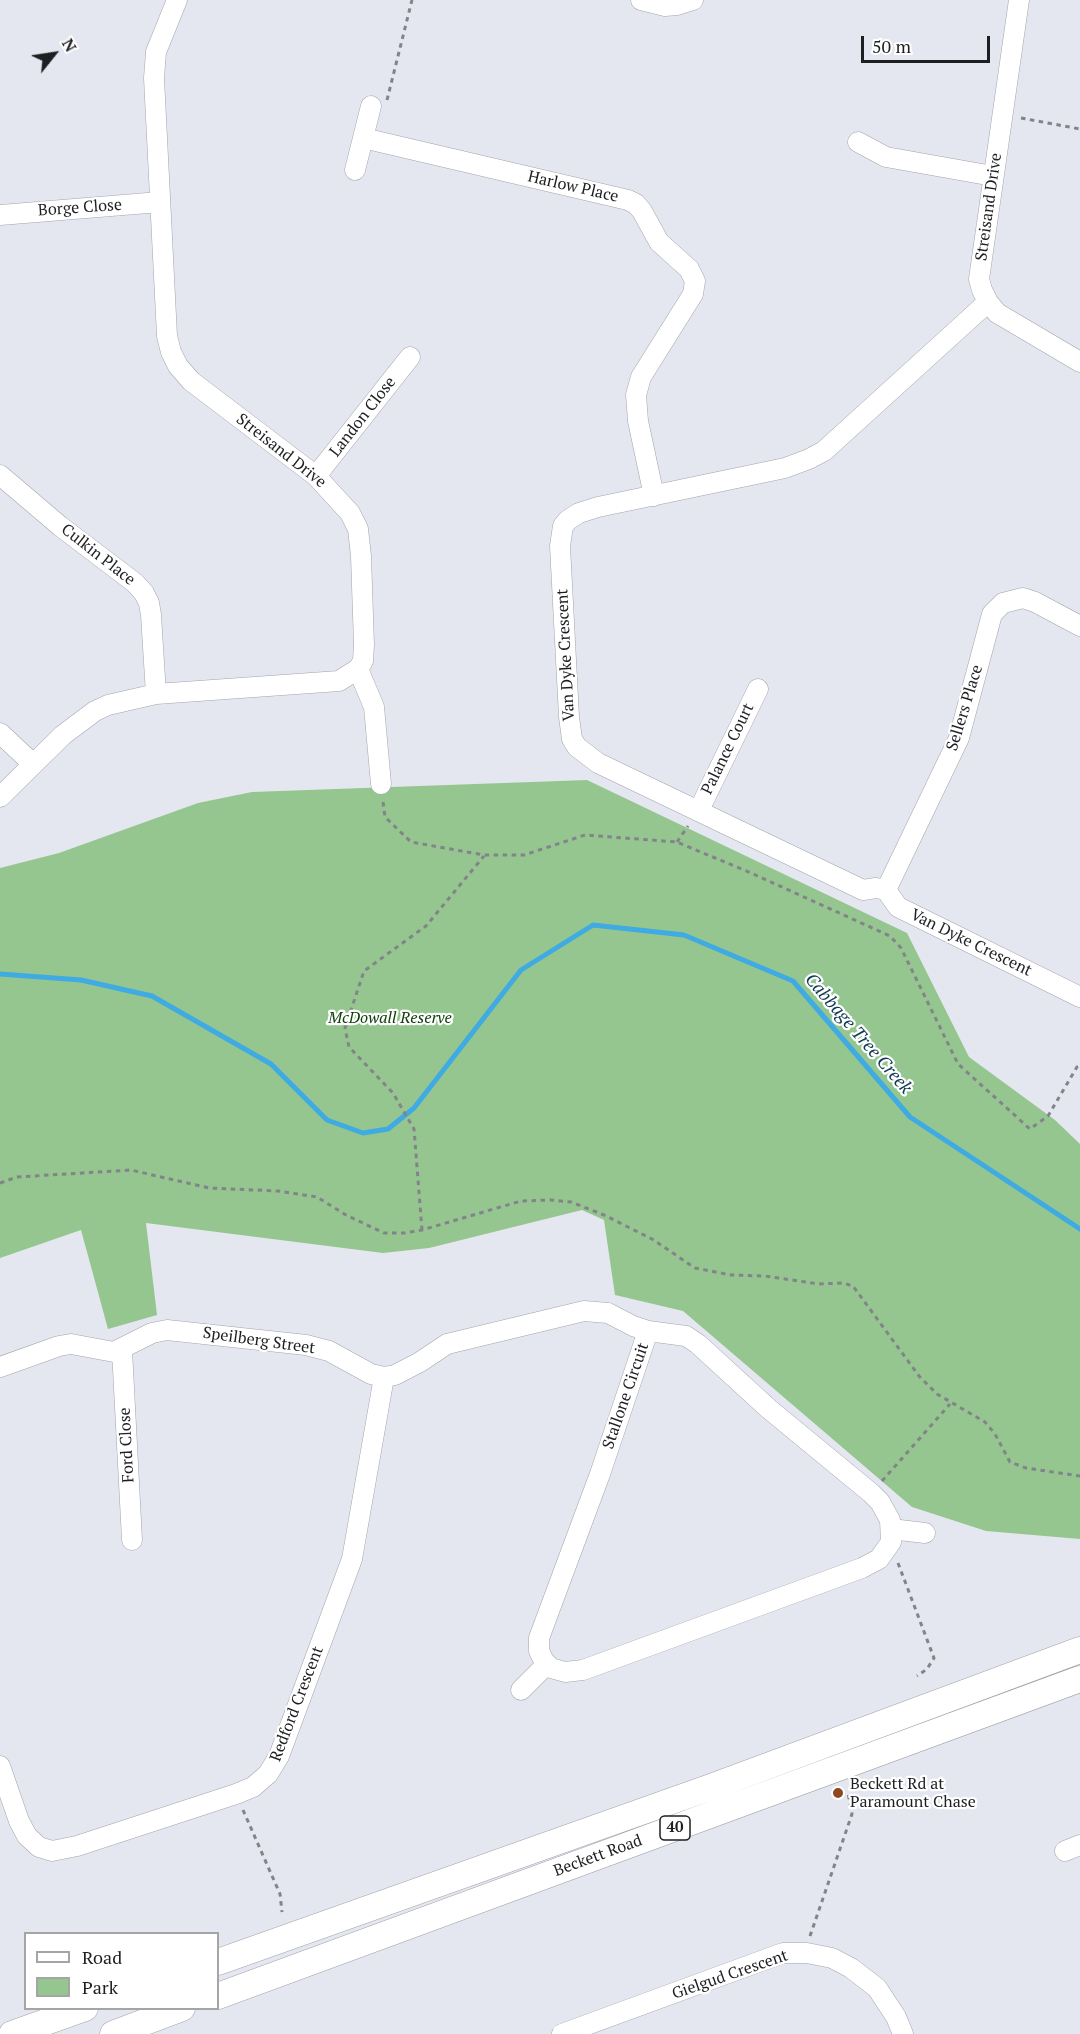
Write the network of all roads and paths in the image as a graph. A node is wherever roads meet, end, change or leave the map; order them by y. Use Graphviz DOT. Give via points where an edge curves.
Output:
graph roads {
  1 [pos="177,0"];
  2 [pos="412,0"];
  3 [pos="641,0"];
  4 [pos="693,0"];
  5 [pos="1019,0"];
  6 [pos="379,105"];
  7 [pos="1021,118"];
  8 [pos="1080,129"];
  9 [pos="363,138"];
  10 [pos="858,142"];
  11 [pos="355,170"];
  12 [pos="993,176"];
  13 [pos="160,202"];
  14 [pos="0,214"];
  15 [pos="988,303"];
  16 [pos="410,357"];
  17 [pos="1080,362"];
  18 [pos="0,475"];
  19 [pos="316,476"];
  20 [pos="654,496"];
  21 [pos="1080,626"];
  22 [pos="358,669"];
  23 [pos="758,689"];
  24 [pos="156,694"];
  25 [pos="0,733"];
  26 [pos="33,764"];
  27 [pos="381,784"];
  28 [pos="0,797"];
  29 [pos="699,810"];
  30 [pos="484,855"];
  31 [pos="886,890"];
  32 [pos="1080,997"];
  33 [pos="1080,1066"];
  34 [pos="0,1183"];
  35 [pos="422,1230"];
  36 [pos="648,1331"];
  37 [pos="122,1350"];
  38 [pos="0,1367"];
  39 [pos="384,1377"];
  40 [pos="950,1404"];
  41 [pos="1080,1476"];
  42 [pos="871,1493"];
  43 [pos="891,1529"];
  44 [pos="925,1533"];
  45 [pos="132,1540"];
  46 [pos="885,1552"];
  47 [pos="1080,1650"];
  48 [pos="547,1664"];
  49 [pos="917,1676"];
  50 [pos="1080,1679"];
  51 [pos="521,1690"];
  52 [pos="0,1766"];
  53 [pos="848,1793"];
  54 [pos="236,1794"];
  55 [pos="282,1912"];
  56 [pos="807,1953"];
  57 [pos="219,1962"];
  58 [pos="219,1996"];
  59 [pos="78,2010"];
  60 [pos="177,2010"];
  61 [pos="12,2034"];
  62 [pos="113,2034"];
  63 [pos="562,2034"];
  64 [pos="903,2034"];
  1 -- 13 [label="street, Streisand Drive" via="156,52"];
  2 -- 6 [label="path"];
  3 -- 4 [label="street" via="665,6"];
  5 -- 12 [label="street, Streisand Drive"];
  6 -- 9 [label="street"];
  7 -- 8 [label="path"];
  9 -- 11 [label="street"];
  9 -- 20 [label="street, Harlow Place" via="628,200 642,210 659,242 689,269 695,281 693,294 641,377 636,395"];
  10 -- 12 [label="street" via="886,157"];
  12 -- 15 [label="street, Streisand Drive" via="979,279"];
  13 -- 14 [label="street, Borge Close"];
  13 -- 19 [label="street, Streisand Drive" via="167,336 178,366 190,381"];
  15 -- 17 [label="street" via="997,313"];
  15 -- 20 [label="street, Van Dyke Crescent" via="824,451 786,468"];
  16 -- 19 [label="street, Landon Close"];
  18 -- 24 [label="street, Culkin Place" via="144,593 152,615"];
  19 -- 22 [label="street, Streisand Drive" via="350,513 357,529 364,645"];
  20 -- 29 [label="street, Van Dyke Crescent" via="597,507 579,513 563,526 560,546 572,739 598,764"];
  21 -- 31 [label="street, Sellers Place" via="1023,598 1003,603 992,614 959,738"];
  22 -- 24 [label="street" via="339,681"];
  22 -- 27 [label="street" via="374,707"];
  23 -- 29 [label="street, Palance Court"];
  24 -- 26 [label="street" via="95,711"];
  25 -- 26 [label="street"];
  26 -- 28 [label="street"];
  27 -- 30 [label="path" via="385,817 411,842"];
  29 -- 31 [label="street, Van Dyke Crescent" via="864,890"];
  30 -- 33 [label="path" via="524,855 585,835 677,842 890,936 901,948 958,1064 1030,1129 1048,1116"];
  30 -- 35 [label="path" via="426,926 364,971 345,1028 349,1047 393,1093 414,1129"];
  31 -- 32 [label="street, Van Dyke Crescent" via="898,907"];
  34 -- 35 [label="path" via="18,1177 131,1170 209,1188 317,1197 384,1233"];
  35 -- 40 [label="path" via="521,1201 571,1202 652,1239 695,1268 819,1284 843,1283 864,1299 919,1376"];
  36 -- 39 [label="street" via="608,1313 584,1311 447,1344 395,1375"];
  36 -- 42 [label="street, Stallone Circuit" via="686,1335"];
  36 -- 48 [label="street, Stallone Circuit" via="539,1638 539,1651"];
  37 -- 38 [label="street" via="71,1344"];
  37 -- 39 [label="street, Speilberg Street" via="152,1333 185,1331 306,1345 330,1351"];
  37 -- 45 [label="street, Ford Close"];
  39 -- 54 [label="street, Redford Crescent" via="352,1559 341,1590 279,1756 268,1774 253,1787"];
  40 -- 41 [label="path" via="985,1422 1010,1462"];
  40 -- 42 [label="path"];
  42 -- 43 [label="street, Stallone Circuit" via="890,1520"];
  43 -- 44 [label="street"];
  43 -- 46 [label="street" via="891,1542"];
  46 -- 48 [label="street" via="862,1568 583,1670 565,1672"];
  46 -- 49 [label="path" via="899,1564 934,1658"];
  47 -- 57 [label="main road, Beckett Road / 40" via="711,1787"];
  48 -- 51 [label="street"];
  50 -- 58 [label="main road, Beckett Road / 40"];
  52 -- 54 [label="street, Redford Crescent" via="27,1836 39,1847 52,1851"];
  53 -- 56 [label="path" via="852,1814 812,1927"];
  54 -- 55 [label="path" via="280,1894"];
  56 -- 63 [label="street, Gielgud Crescent" via="783,1953"];
  56 -- 64 [label="street, Gielgud Crescent" via="832,1958 877,1988 897,2017"];
  59 -- 61 [label="main road"];
  60 -- 62 [label="main road"];
}
